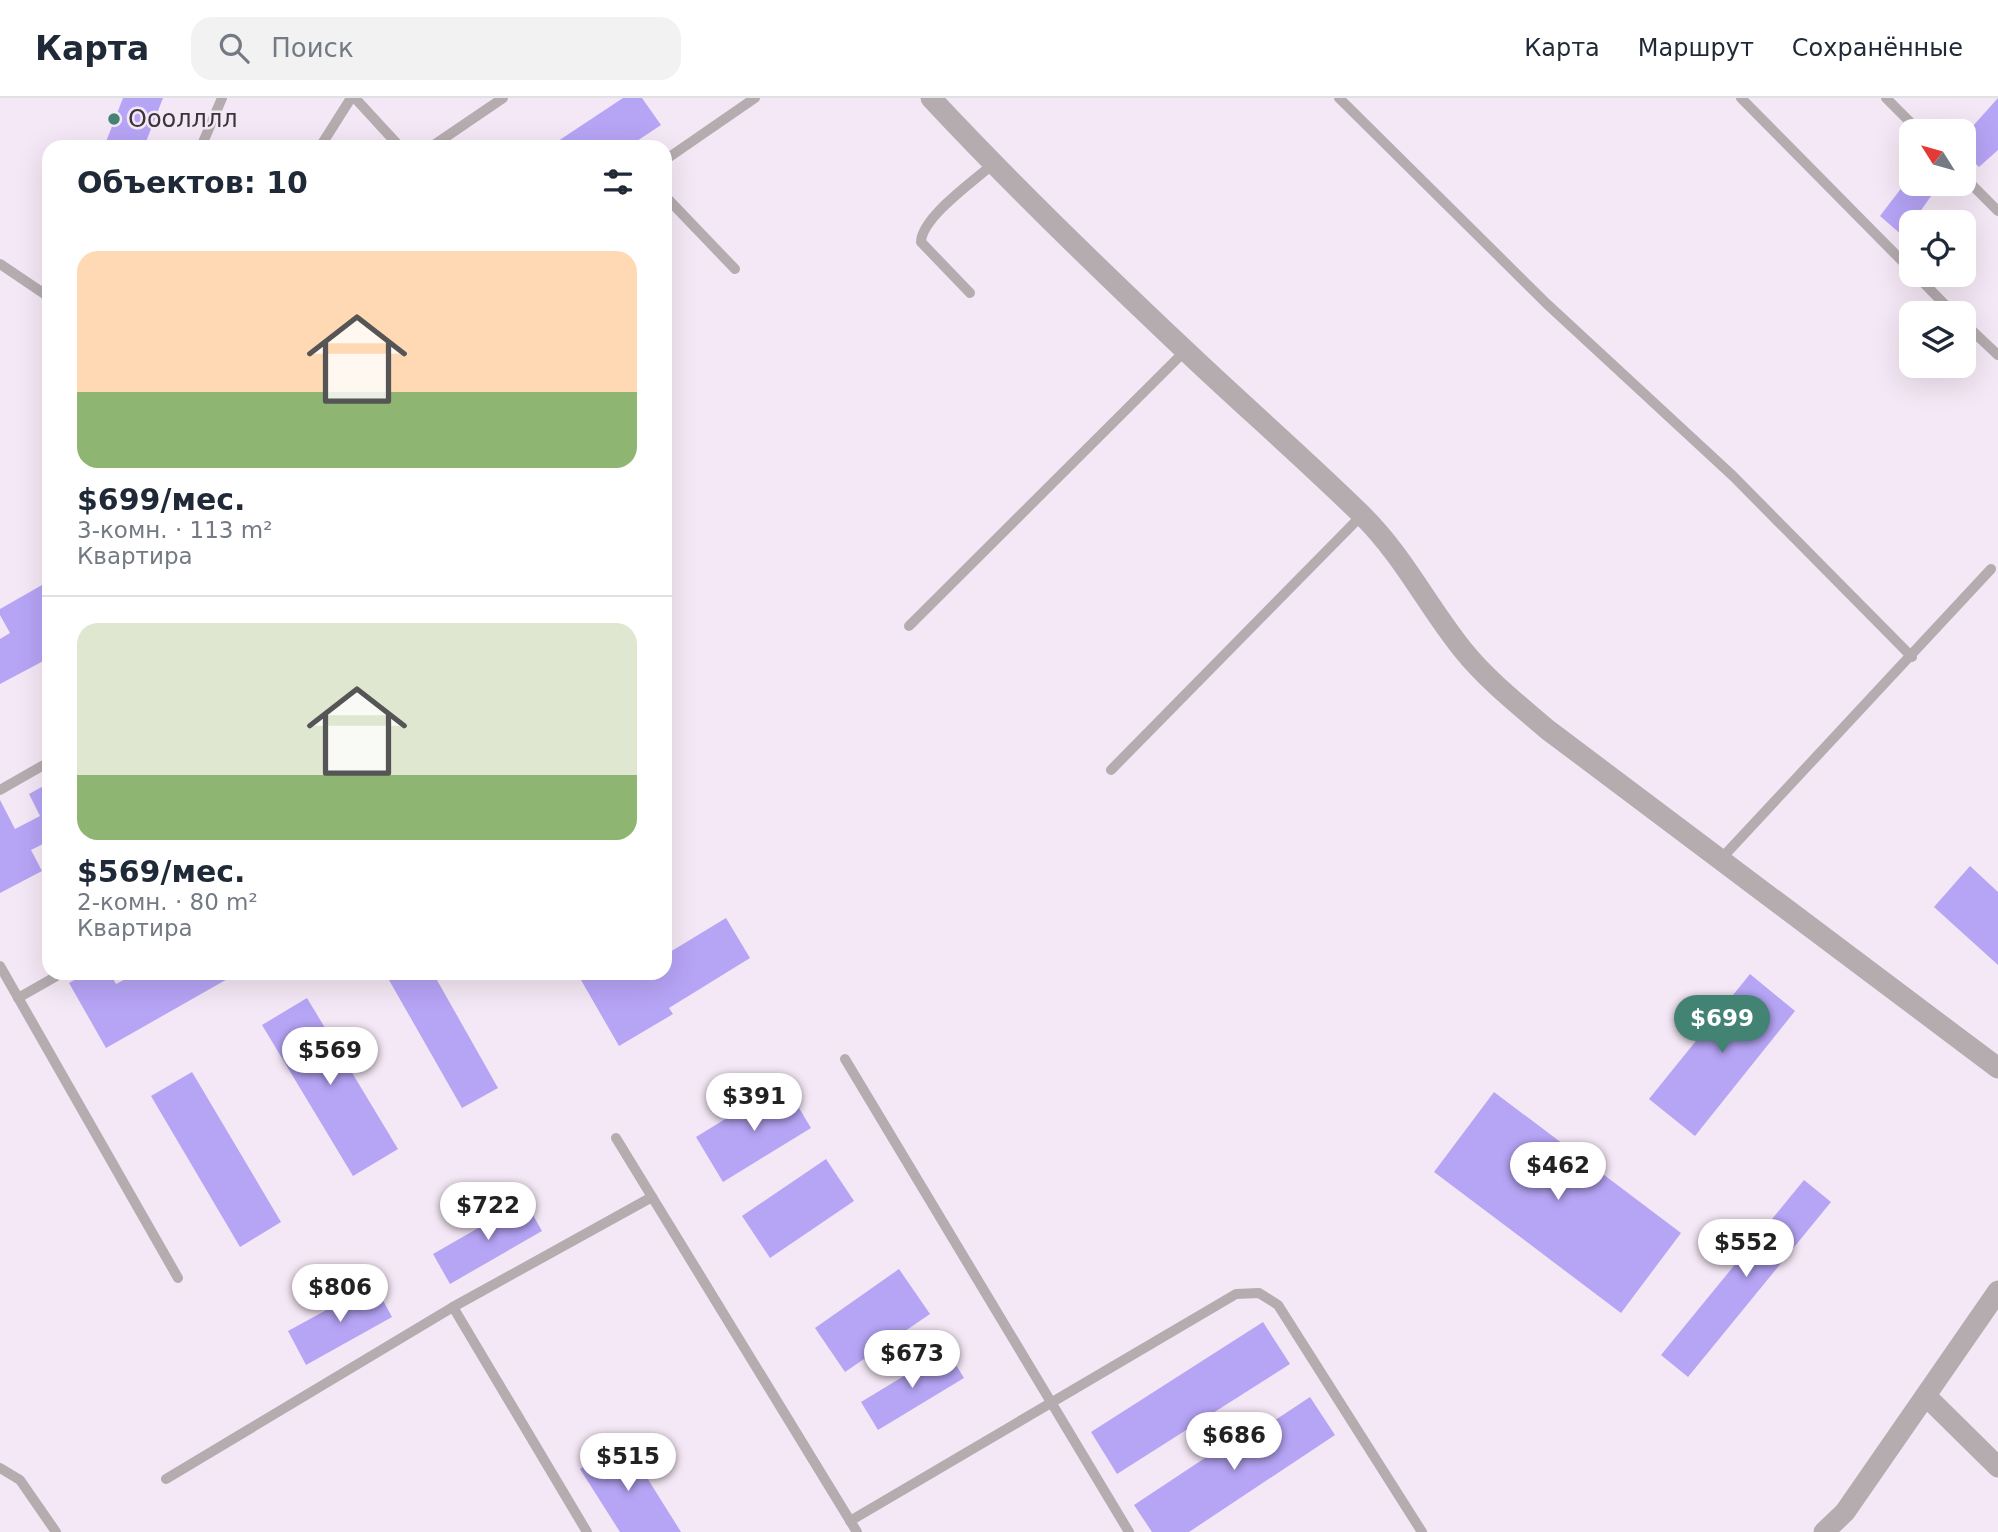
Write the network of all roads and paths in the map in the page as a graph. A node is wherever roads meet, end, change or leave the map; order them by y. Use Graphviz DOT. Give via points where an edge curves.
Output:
graph roads {
  1 [pos="222,98"];
  2 [pos="353,98"];
  3 [pos="503,98"];
  4 [pos="755,98"];
  5 [pos="932,98"];
  6 [pos="1339,98"];
  7 [pos="1741,98"];
  8 [pos="1886,98"];
  9 [pos="1907,119"];
  10 [pos="204,140"];
  11 [pos="325,140"];
  12 [pos="393,140"];
  13 [pos="441,140"];
  14 [pos="672,155"];
  15 [pos="993,164"];
  16 [pos="1976,189"];
  17 [pos="672,203"];
  18 [pos="1998,211"];
  19 [pos="1899,258"];
  20 [pos="0,264"];
  21 [pos="735,269"];
  22 [pos="1928,287"];
  23 [pos="42,292"];
  24 [pos="970,293"];
  25 [pos="1941,301"];
  26 [pos="1976,334"];
  27 [pos="1185,351"];
  28 [pos="1998,355"];
  29 [pos="1362,515"];
  30 [pos="1991,569"];
  31 [pos="909,626"];
  32 [pos="1912,657"];
  33 [pos="42,766"];
  34 [pos="1111,770"];
  35 [pos="0,790"];
  36 [pos="1720,860"];
  37 [pos="0,966"];
  38 [pos="50,980"];
  39 [pos="18,998"];
  40 [pos="845,1059"];
  41 [pos="1998,1068"];
  42 [pos="616,1138"];
  43 [pos="652,1197"];
  44 [pos="178,1278"];
  45 [pos="1998,1291"];
  46 [pos="453,1307"];
  47 [pos="1926,1396"];
  48 [pos="1051,1403"];
  49 [pos="0,1468"];
  50 [pos="1998,1468"];
  51 [pos="166,1479"];
  52 [pos="850,1521"];
  53 [pos="55,1532"];
  54 [pos="587,1532"];
  55 [pos="856,1532"];
  56 [pos="1129,1532"];
  57 [pos="1422,1532"];
  58 [pos="1824,1532"];
  1 -- 10 [label="lane"];
  2 -- 11 [label="lane"];
  2 -- 12 [label="lane"];
  3 -- 13 [label="lane"];
  4 -- 14 [label="lane"];
  5 -- 15 [label="street"];
  6 -- 32 [label="lane" via="1547,304 1733,476"];
  7 -- 19 [label="lane"];
  8 -- 9 [label="lane"];
  15 -- 24 [label="lane" via="921,232 921,242"];
  15 -- 27 [label="street"];
  16 -- 18 [label="lane"];
  17 -- 21 [label="lane"];
  20 -- 23 [label="lane"];
  22 -- 25 [label="lane"];
  26 -- 28 [label="lane"];
  27 -- 29 [label="street"];
  27 -- 31 [label="lane"];
  29 -- 34 [label="lane"];
  29 -- 36 [label="street" via="1411,571 1465,653 1500,688 1548,730"];
  30 -- 32 [label="lane"];
  32 -- 36 [label="lane"];
  33 -- 35 [label="lane"];
  36 -- 41 [label="street"];
  37 -- 39 [label="lane"];
  38 -- 39 [label="lane"];
  39 -- 44 [label="lane"];
  40 -- 48 [label="lane"];
  42 -- 43 [label="lane"];
  43 -- 46 [label="lane"];
  43 -- 52 [label="lane"];
  45 -- 47 [label="street"];
  46 -- 51 [label="lane"];
  46 -- 54 [label="lane"];
  47 -- 50 [label="street"];
  47 -- 58 [label="street" via="1845,1512"];
  48 -- 52 [label="lane"];
  48 -- 56 [label="lane"];
  48 -- 57 [label="lane" via="1236,1294 1259,1293 1278,1305"];
  49 -- 53 [label="lane" via="20,1480"];
  52 -- 55 [label="lane"];
}
